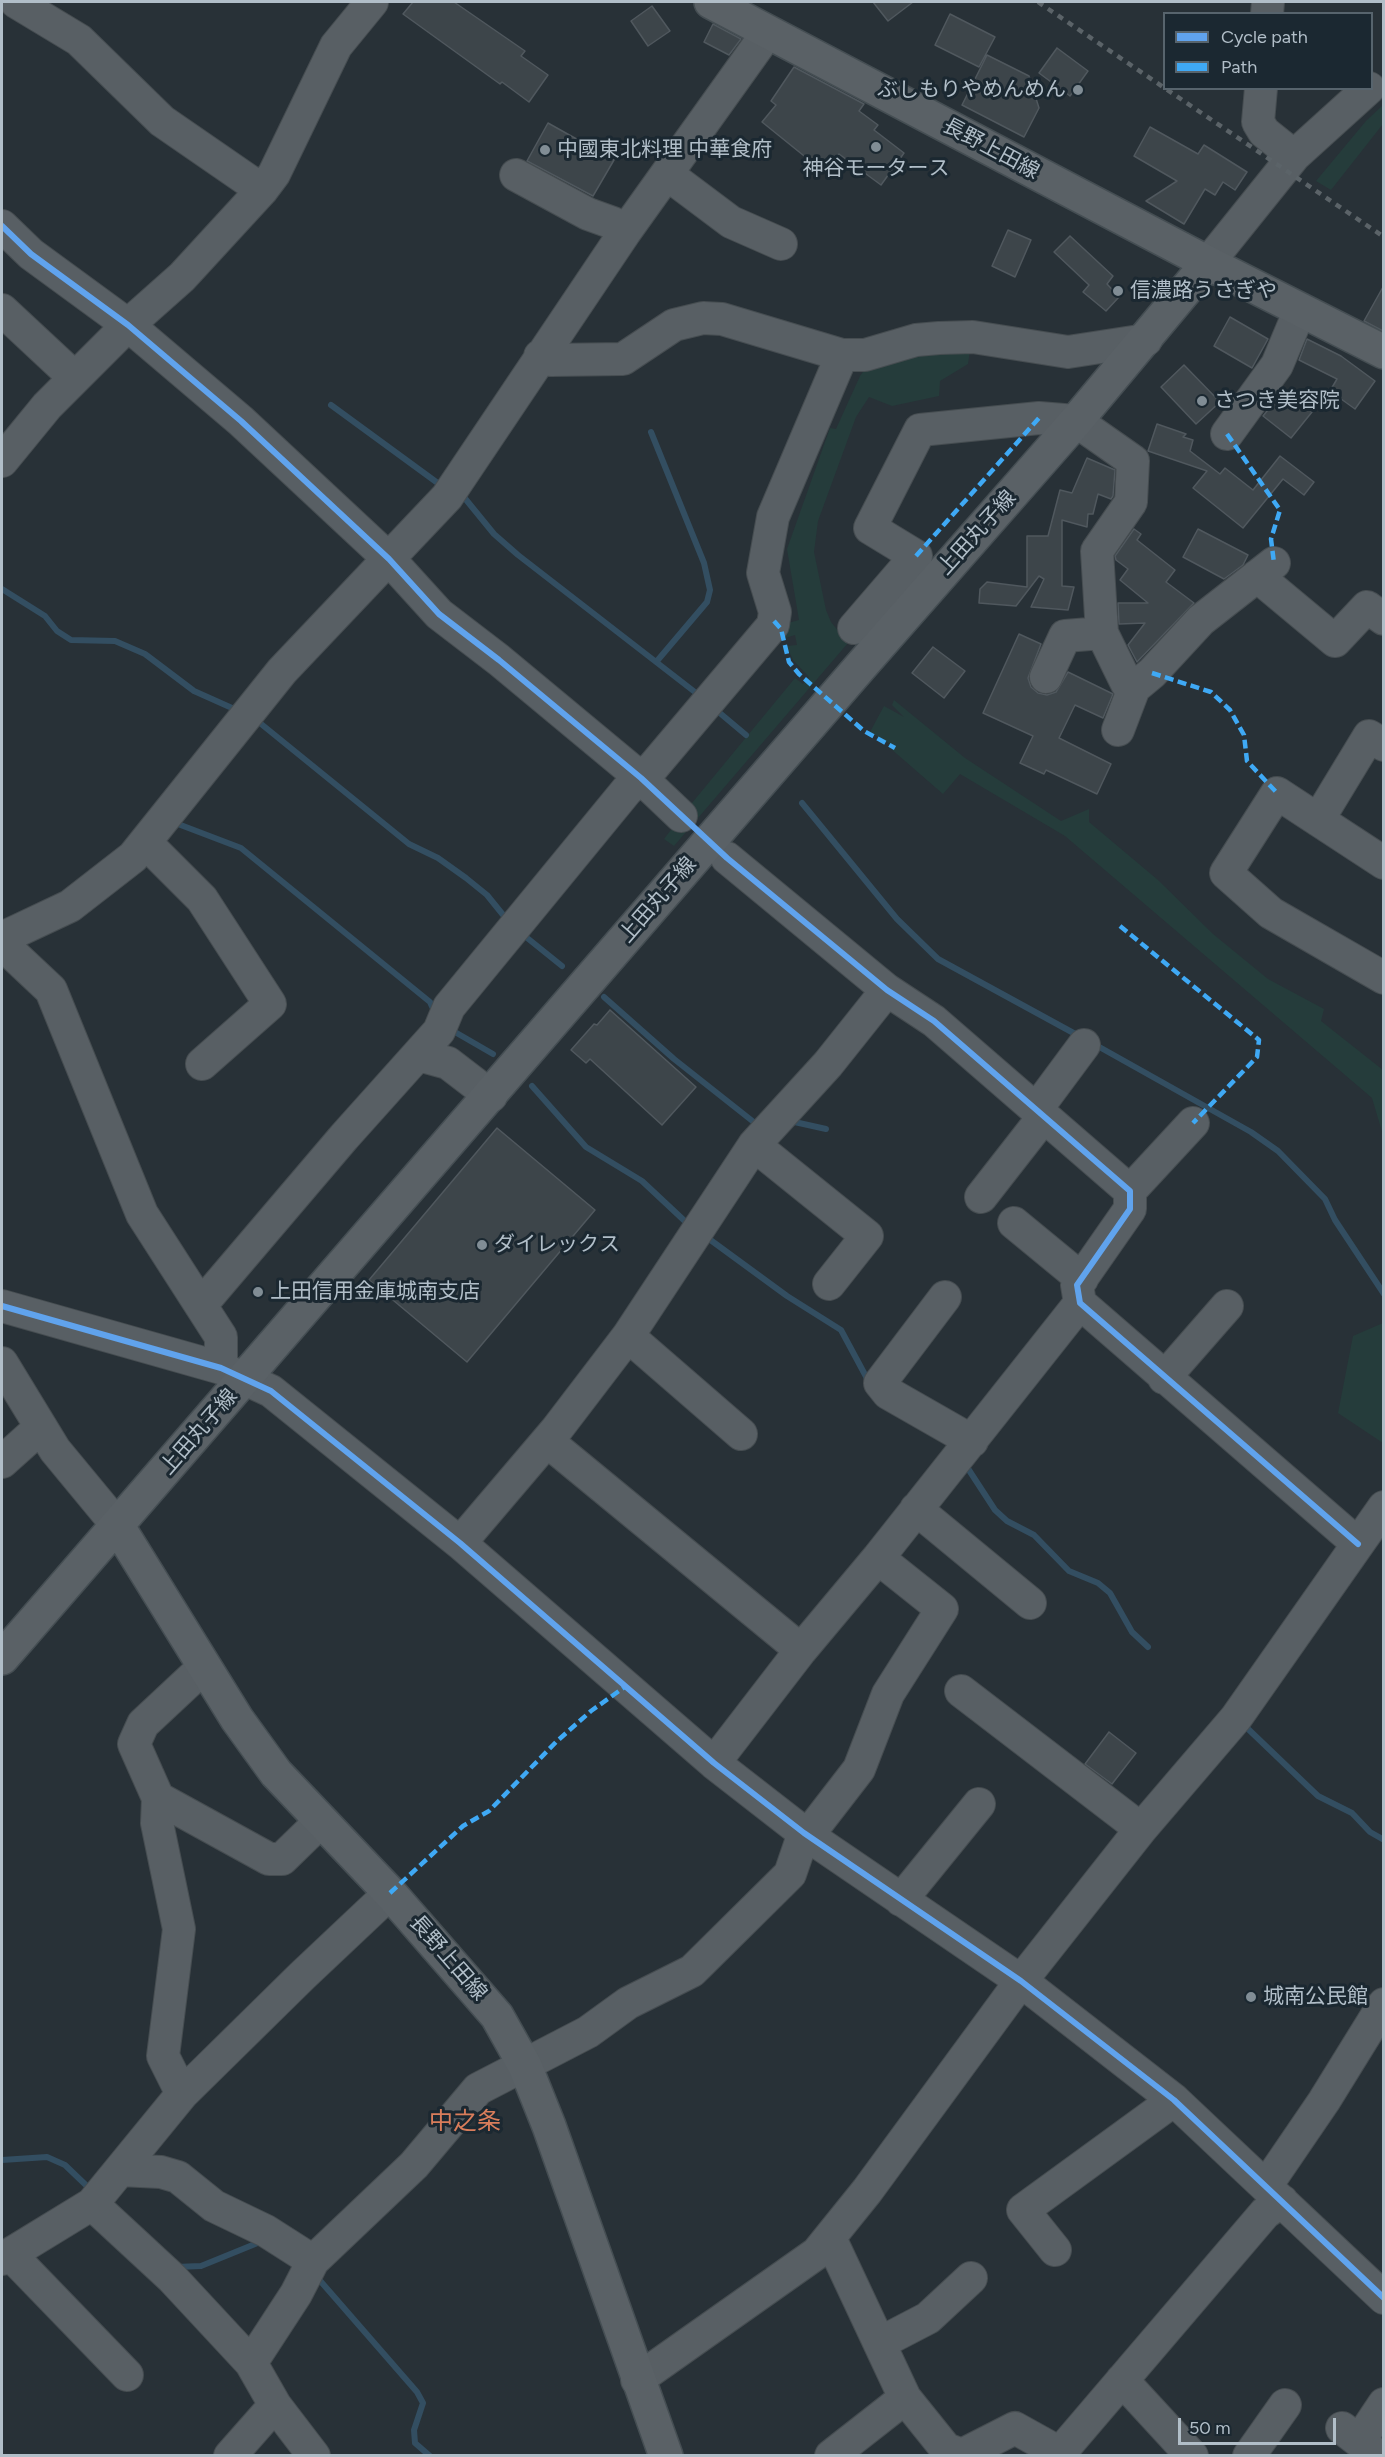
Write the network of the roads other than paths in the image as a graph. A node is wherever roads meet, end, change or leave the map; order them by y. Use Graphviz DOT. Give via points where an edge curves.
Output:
graph roads {
  1 [pos="16,2"];
  2 [pos="372,2"];
  3 [pos="720,3"];
  4 [pos="768,32"];
  5 [pos="1261,90"];
  6 [pos="1368,90"];
  7 [pos="1293,156"];
  8 [pos="667,174"];
  9 [pos="516,175"];
  10 [pos="262,190"];
  11 [pos="2,226"];
  12 [pos="625,232"];
  13 [pos="781,244"];
  14 [pos="1208,263"];
  15 [pos="2,310"];
  16 [pos="1300,310"];
  17 [pos="128,325"];
  18 [pos="1146,340"];
  19 [pos="1383,352"];
  20 [pos="842,355"];
  21 [pos="540,356"];
  22 [pos="75,378"];
  23 [pos="1076,422"];
  24 [pos="1227,434"];
  25 [pos="2,461"];
  26 [pos="389,559"];
  27 [pos="1383,619"];
  28 [pos="854,628"];
  29 [pos="1102,633"];
  30 [pos="1046,677"];
  31 [pos="1134,688"];
  32 [pos="1118,730"];
  33 [pos="1383,746"];
  34 [pos="641,778"];
  35 [pos="681,816"];
  36 [pos="1318,820"];
  37 [pos="145,842"];
  38 [pos="727,858"];
  39 [pos="1383,863"];
  40 [pos="2,938"];
  41 [pos="2,944"];
  42 [pos="1383,978"];
  43 [pos="887,990"];
  44 [pos="1084,1045"];
  45 [pos="419,1055"];
  46 [pos="202,1064"];
  47 [pos="491,1096"];
  48 [pos="1039,1115"];
  49 [pos="1193,1124"];
  50 [pos="754,1145"];
  51 [pos="1130,1191"];
  52 [pos="981,1197"];
  53 [pos="1014,1223"];
  54 [pos="829,1284"];
  55 [pos="1081,1291"];
  56 [pos="945,1298"];
  57 [pos="201,1305"];
  58 [pos="2,1306"];
  59 [pos="1227,1306"];
  60 [pos="628,1336"];
  61 [pos="2,1363"];
  62 [pos="233,1374"];
  63 [pos="1164,1378"];
  64 [pos="41,1427"];
  65 [pos="741,1434"];
  66 [pos="547,1441"];
  67 [pos="972,1441"];
  68 [pos="2,1462"];
  69 [pos="1383,1508"];
  70 [pos="916,1509"];
  71 [pos="117,1525"];
  72 [pos="460,1543"];
  73 [pos="1358,1544"];
  74 [pos="879,1558"];
  75 [pos="1030,1603"];
  76 [pos="801,1650"];
  77 [pos="2,1658"];
  78 [pos="204,1667"];
  79 [pos="961,1691"];
  80 [pos="714,1762"];
  81 [pos="158,1798"];
  82 [pos="979,1804"];
  83 [pos="320,1821"];
  84 [pos="1141,1829"];
  85 [pos="806,1834"];
  86 [pos="390,1893"];
  87 [pos="901,1900"];
  88 [pos="1022,1981"];
  89 [pos="1383,2004"];
  90 [pos="525,2066"];
  91 [pos="182,2094"];
  92 [pos="1174,2100"];
  93 [pos="102,2192"];
  94 [pos="1274,2193"];
  95 [pos="830,2238"];
  96 [pos="1056,2250"];
  97 [pos="6,2257"];
  98 [pos="309,2268"];
  99 [pos="971,2278"];
  100 [pos="1383,2298"];
  101 [pos="880,2343"];
  102 [pos="251,2362"];
  103 [pos="127,2375"];
  104 [pos="637,2379"];
  105 [pos="1122,2380"];
  106 [pos="905,2397"];
  107 [pos="1383,2404"];
  108 [pos="275,2405"];
  109 [pos="1285,2405"];
  110 [pos="1360,2441"];
  111 [pos="1060,2454"];
  112 [pos="230,2456"];
  113 [pos="314,2456"];
  114 [pos="666,2456"];
  115 [pos="831,2456"];
  116 [pos="1192,2456"];
  117 [pos="1249,2456"];
  1 -- 10 [label="street" via="79,40 162,121"];
  2 -- 10 [label="street" via="336,46 274,174"];
  3 -- 4 [label="main road, 長野上田線"];
  4 -- 8 [label="street"];
  4 -- 14 [label="main road, 長野上田線"];
  5 -- 7 [label="street" via="1258,122"];
  6 -- 7 [label="street"];
  7 -- 14 [label="street"];
  8 -- 12 [label="street"];
  8 -- 13 [label="street" via="731,222"];
  9 -- 12 [label="street"];
  10 -- 17 [label="street" via="182,277"];
  11 -- 17 [label="street" via="31,254"];
  12 -- 21 [label="street"];
  14 -- 16 [label="main road"];
  14 -- 18 [label="main road, 上田丸子線"];
  15 -- 22 [label="street"];
  16 -- 19 [label="main road"];
  16 -- 24 [label="street" via="1277,365"];
  17 -- 22 [label="street"];
  17 -- 26 [label="street" via="241,421"];
  18 -- 20 [label="street" via="1068,352 973,337 939,338 916,340 866,355"];
  18 -- 23 [label="main road, 上田丸子線"];
  20 -- 21 [label="street" via="722,319 703,318 674,325 623,359 551,360"];
  20 -- 34 [label="street" via="773,517 763,573 775,612 773,625"];
  21 -- 26 [label="street" via="447,497"];
  22 -- 25 [label="street"];
  23 -- 28 [label="street" via="1039,418 920,430 870,528 916,556"];
  23 -- 29 [label="street" via="1133,461 1131,502 1097,551"];
  23 -- 47 [label="main road, 上田丸子線"];
  26 -- 34 [label="street" via="439,614"];
  26 -- 37 [label="street" via="282,671"];
  27 -- 31 [label="street" via="1367,606 1335,641 1265,569 1201,620"];
  29 -- 30 [label="street" via="1065,636"];
  29 -- 31 [label="street" via="1127,684"];
  31 -- 32 [label="street"];
  33 -- 36 [label="street" via="1369,736"];
  34 -- 35 [label="street"];
  34 -- 45 [label="street" via="627,790 449,1007 440,1031"];
  36 -- 39 [label="street"];
  36 -- 42 [label="street" via="1277,793 1226,873 1271,913"];
  37 -- 40 [label="street" via="133,857 70,906"];
  37 -- 46 [label="street" via="202,899 270,1004"];
  38 -- 43 [label="street"];
  41 -- 57 [label="street" via="51,990 142,1214"];
  43 -- 48 [label="street" via="934,1021"];
  43 -- 50 [label="street" via="828,1064"];
  44 -- 48 [label="street" via="1041,1103"];
  45 -- 47 [label="street" via="448,1063"];
  45 -- 57 [label="street"];
  47 -- 62 [label="main road, 上田丸子線"];
  48 -- 51 [label="street"];
  48 -- 52 [label="street" via="1038,1124"];
  49 -- 51 [label="street"];
  50 -- 54 [label="street" via="867,1236"];
  50 -- 60 [label="street"];
  51 -- 55 [label="street" via="1130,1209"];
  53 -- 55 [label="street"];
  55 -- 63 [label="street"];
  55 -- 67 [label="street"];
  56 -- 67 [label="street" via="880,1383 888,1393"];
  57 -- 62 [label="street" via="221,1337"];
  58 -- 62 [label="street"];
  59 -- 63 [label="street"];
  60 -- 65 [label="street"];
  60 -- 66 [label="street"];
  61 -- 64 [label="street"];
  62 -- 71 [label="main road, 上田丸子線"];
  62 -- 72 [label="street" via="271,1391"];
  63 -- 73 [label="street"];
  64 -- 68 [label="street"];
  64 -- 71 [label="street" via="55,1450"];
  66 -- 72 [label="street"];
  66 -- 76 [label="street"];
  67 -- 70 [label="street"];
  69 -- 73 [label="street"];
  70 -- 74 [label="street"];
  70 -- 75 [label="street"];
  71 -- 77 [label="main road, 上田丸子線"];
  71 -- 78 [label="main road, 長野上田線"];
  72 -- 80 [label="street"];
  73 -- 84 [label="street" via="1236,1718"];
  74 -- 76 [label="street"];
  74 -- 85 [label="street" via="942,1609 888,1694 859,1769"];
  76 -- 80 [label="street"];
  78 -- 81 [label="street" via="143,1724 134,1744"];
  78 -- 83 [label="main road, 長野上田線" via="276,1773"];
  79 -- 84 [label="street"];
  80 -- 85 [label="street"];
  81 -- 83 [label="street" via="268,1859 282,1859"];
  81 -- 91 [label="street" via="157,1823 179,1929 164,2056"];
  82 -- 87 [label="street"];
  83 -- 86 [label="main road, 長野上田線"];
  84 -- 88 [label="street"];
  85 -- 87 [label="street"];
  85 -- 90 [label="street" via="790,1874 692,1971 628,2003 588,2032"];
  86 -- 90 [label="main road, 長野上田線" via="497,2016"];
  86 -- 91 [label="street"];
  87 -- 88 [label="street"];
  88 -- 92 [label="street"];
  88 -- 95 [label="street"];
  89 -- 94 [label="street"];
  90 -- 98 [label="street" via="478,2089 414,2165"];
  90 -- 104 [label="main road, 長野上田線"];
  91 -- 93 [label="street"];
  92 -- 94 [label="street"];
  92 -- 96 [label="street" via="1023,2210"];
  93 -- 97 [label="street"];
  93 -- 98 [label="street" via="161,2172 178,2177 214,2206 266,2231"];
  93 -- 102 [label="street" via="172,2278"];
  94 -- 100 [label="street"];
  94 -- 105 [label="street" via="1264,2213"];
  95 -- 101 [label="street"];
  95 -- 104 [label="street" via="817,2253"];
  97 -- 103 [label="street"];
  98 -- 102 [label="street"];
  99 -- 101 [label="street" via="928,2318"];
  101 -- 106 [label="street"];
  102 -- 108 [label="street"];
  104 -- 114 [label="main road, 長野上田線"];
  105 -- 111 [label="street"];
  105 -- 116 [label="street"];
  106 -- 111 [label="street" via="946,2449 962,2456 1015,2428"];
  106 -- 115 [label="street"];
  107 -- 110 [label="street"];
  108 -- 112 [label="street"];
  108 -- 113 [label="street"];
  109 -- 117 [label="street"];
}
